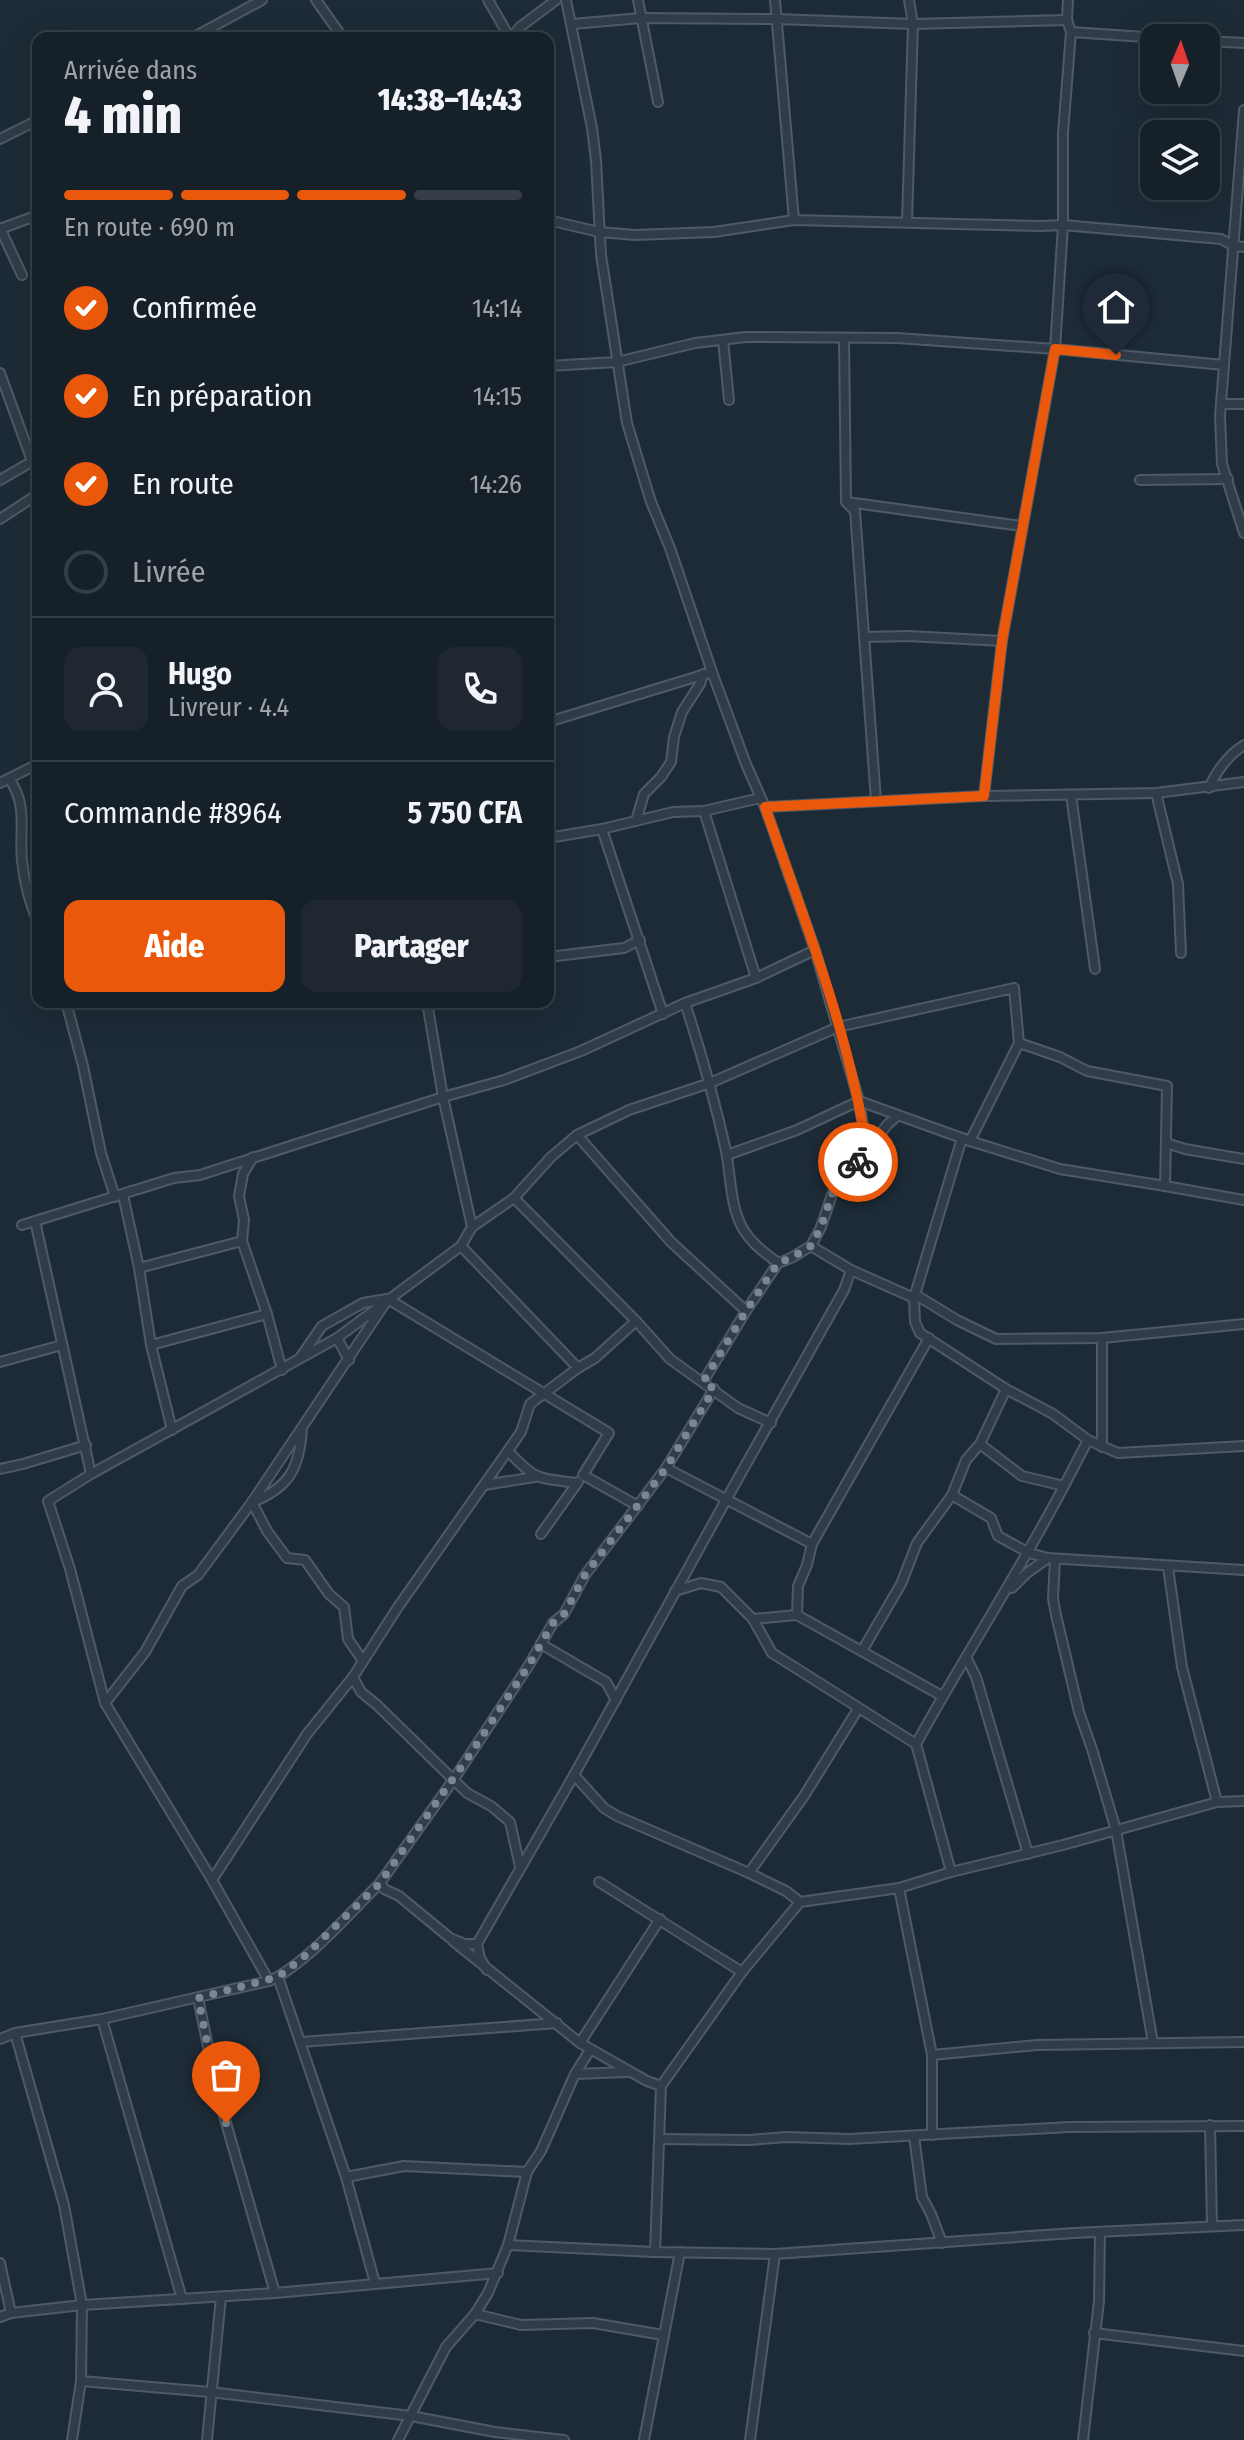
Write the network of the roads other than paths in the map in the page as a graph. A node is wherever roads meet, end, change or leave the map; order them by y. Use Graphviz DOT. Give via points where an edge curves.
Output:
graph roads {
  1 [pos="262,0"];
  2 [pos="316,0"];
  3 [pos="488,0"];
  4 [pos="556,0"];
  5 [pos="566,0"];
  6 [pos="638,0"];
  7 [pos="775,0"];
  8 [pos="909,0"];
  9 [pos="1068,0"];
  10 [pos="641,18"];
  11 [pos="777,19"];
  12 [pos="1067,20"];
  13 [pos="572,24"];
  14 [pos="913,24"];
  15 [pos="209,27"];
  16 [pos="201,32"];
  17 [pos="212,32"];
  18 [pos="339,32"];
  19 [pos="507,32"];
  20 [pos="516,32"];
  21 [pos="1071,32"];
  22 [pos="1140,37"];
  23 [pos="1220,42"];
  24 [pos="1244,43"];
  25 [pos="658,102"];
  26 [pos="1244,110"];
  27 [pos="32,123"];
  28 [pos="0,139"];
  29 [pos="32,217"];
  30 [pos="794,220"];
  31 [pos="554,221"];
  32 [pos="907,222"];
  33 [pos="1063,225"];
  34 [pos="0,228"];
  35 [pos="599,232"];
  36 [pos="1234,246"];
  37 [pos="1244,247"];
  38 [pos="22,275"];
  39 [pos="844,339"];
  40 [pos="723,340"];
  41 [pos="1055,349"];
  42 [pos="617,362"];
  43 [pos="1224,365"];
  44 [pos="554,366"];
  45 [pos="0,373"];
  46 [pos="729,400"];
  47 [pos="1221,404"];
  48 [pos="1244,404"];
  49 [pos="32,452"];
  50 [pos="32,461"];
  51 [pos="1228,479"];
  52 [pos="0,480"];
  53 [pos="1140,480"];
  54 [pos="1244,495"];
  55 [pos="1233,496"];
  56 [pos="32,498"];
  57 [pos="846,502"];
  58 [pos="0,519"];
  59 [pos="1021,526"];
  60 [pos="1244,533"];
  61 [pos="865,637"];
  62 [pos="1002,641"];
  63 [pos="707,673"];
  64 [pos="554,720"];
  65 [pos="1244,745"];
  66 [pos="32,767"];
  67 [pos="10,780"];
  68 [pos="1244,782"];
  69 [pos="0,783"];
  70 [pos="1209,788"];
  71 [pos="1156,793"];
  72 [pos="1071,795"];
  73 [pos="984,796"];
  74 [pos="760,798"];
  75 [pos="876,801"];
  76 [pos="765,807"];
  77 [pos="704,811"];
  78 [pos="636,821"];
  79 [pos="602,829"];
  80 [pos="554,837"];
  81 [pos="32,902"];
  82 [pos="640,940"];
  83 [pos="815,950"];
  84 [pos="1181,953"];
  85 [pos="554,956"];
  86 [pos="1095,969"];
  87 [pos="756,978"];
  88 [pos="685,1003"];
  89 [pos="68,1008"];
  90 [pos="428,1008"];
  91 [pos="663,1014"];
  92 [pos="838,1027"];
  93 [pos="1019,1043"];
  94 [pos="710,1083"];
  95 [pos="443,1097"];
  96 [pos="859,1101"];
  97 [pos="898,1115"];
  98 [pos="577,1135"];
  99 [pos="966,1139"];
  100 [pos="1166,1143"];
  101 [pos="867,1152"];
  102 [pos="727,1155"];
  103 [pos="254,1156"];
  104 [pos="1244,1159"];
  105 [pos="1165,1186"];
  106 [pos="119,1196"];
  107 [pos="514,1198"];
  108 [pos="1244,1200"];
  109 [pos="35,1221"];
  110 [pos="22,1225"];
  111 [pos="472,1227"];
  112 [pos="242,1241"];
  113 [pos="461,1246"];
  114 [pos="811,1246"];
  115 [pos="778,1263"];
  116 [pos="139,1268"];
  117 [pos="851,1270"];
  118 [pos="915,1296"];
  119 [pos="388,1299"];
  120 [pos="746,1311"];
  121 [pos="267,1314"];
  122 [pos="636,1321"];
  123 [pos="1244,1324"];
  124 [pos="337,1338"];
  125 [pos="929,1338"];
  126 [pos="1102,1338"];
  127 [pos="62,1345"];
  128 [pos="151,1345"];
  129 [pos="349,1360"];
  130 [pos="298,1361"];
  131 [pos="0,1362"];
  132 [pos="578,1368"];
  133 [pos="282,1370"];
  134 [pos="703,1382"];
  135 [pos="714,1389"];
  136 [pos="1006,1389"];
  137 [pos="545,1394"];
  138 [pos="771,1423"];
  139 [pos="302,1427"];
  140 [pos="172,1430"];
  141 [pos="1088,1440"];
  142 [pos="980,1444"];
  143 [pos="86,1445"];
  144 [pos="1244,1446"];
  145 [pos="1102,1447"];
  146 [pos="508,1451"];
  147 [pos="666,1468"];
  148 [pos="0,1469"];
  149 [pos="91,1474"];
  150 [pos="537,1477"];
  151 [pos="580,1479"];
  152 [pos="484,1485"];
  153 [pos="1064,1486"];
  154 [pos="952,1495"];
  155 [pos="726,1500"];
  156 [pos="252,1502"];
  157 [pos="638,1506"];
  158 [pos="541,1534"];
  159 [pos="812,1544"];
  160 [pos="1029,1553"];
  161 [pos="1051,1558"];
  162 [pos="1168,1567"];
  163 [pos="1244,1570"];
  164 [pos="675,1591"];
  165 [pos="1000,1601"];
  166 [pos="797,1615"];
  167 [pos="753,1619"];
  168 [pos="541,1644"];
  169 [pos="862,1651"];
  170 [pos="966,1657"];
  171 [pos="363,1661"];
  172 [pos="353,1677"];
  173 [pos="625,1681"];
  174 [pos="606,1682"];
  175 [pos="942,1696"];
  176 [pos="616,1700"];
  177 [pos="105,1703"];
  178 [pos="858,1709"];
  179 [pos="916,1744"];
  180 [pos="574,1775"];
  181 [pos="454,1779"];
  182 [pos="1244,1801"];
  183 [pos="1217,1802"];
  184 [pos="1116,1830"];
  185 [pos="1028,1854"];
  186 [pos="520,1868"];
  187 [pos="951,1872"];
  188 [pos="749,1873"];
  189 [pos="212,1880"];
  190 [pos="599,1882"];
  191 [pos="380,1883"];
  192 [pos="899,1888"];
  193 [pos="800,1902"];
  194 [pos="660,1919"];
  195 [pos="450,1938"];
  196 [pos="477,1944"];
  197 [pos="487,1970"];
  198 [pos="742,1972"];
  199 [pos="274,1979"];
  200 [pos="198,1998"];
  201 [pos="102,2019"];
  202 [pos="558,2023"];
  203 [pos="15,2033"];
  204 [pos="0,2039"];
  205 [pos="301,2042"];
  206 [pos="1244,2042"];
  207 [pos="580,2043"];
  208 [pos="1153,2043"];
  209 [pos="590,2050"];
  210 [pos="932,2055"];
  211 [pos="629,2072"];
  212 [pos="575,2074"];
  213 [pos="661,2086"];
  214 [pos="1210,2125"];
  215 [pos="1244,2126"];
  216 [pos="932,2135"];
  217 [pos="914,2136"];
  218 [pos="660,2139"];
  219 [pos="527,2172"];
  220 [pos="346,2177"];
  221 [pos="1244,2225"];
  222 [pos="1212,2226"];
  223 [pos="1100,2232"];
  224 [pos="942,2243"];
  225 [pos="508,2245"];
  226 [pos="655,2252"];
  227 [pos="680,2252"];
  228 [pos="775,2254"];
  229 [pos="0,2263"];
  230 [pos="498,2273"];
  231 [pos="375,2283"];
  232 [pos="275,2293"];
  233 [pos="221,2297"];
  234 [pos="182,2299"];
  235 [pos="82,2305"];
  236 [pos="11,2313"];
  237 [pos="475,2314"];
  238 [pos="0,2317"];
  239 [pos="1094,2333"];
  240 [pos="663,2335"];
  241 [pos="1244,2351"];
  242 [pos="81,2381"];
  243 [pos="210,2392"];
  244 [pos="411,2416"];
  245 [pos="72,2440"];
  246 [pos="207,2440"];
  247 [pos="398,2440"];
  248 [pos="564,2440"];
  249 [pos="644,2440"];
  250 [pos="750,2440"];
  251 [pos="1083,2440"];
  1 -- 15 [label="street"];
  2 -- 18 [label="street"];
  3 -- 19 [label="street"];
  4 -- 20 [label="street"];
  5 -- 13 [label="street"];
  6 -- 10 [label="street"];
  7 -- 11 [label="street"];
  8 -- 14 [label="street"];
  9 -- 12 [label="street"];
  10 -- 11 [label="street"];
  10 -- 13 [label="street"];
  10 -- 25 [label="street"];
  11 -- 14 [label="street"];
  11 -- 30 [label="street"];
  12 -- 14 [label="street"];
  12 -- 21 [label="street"];
  13 -- 35 [label="street" via="596,160"];
  14 -- 32 [label="street"];
  15 -- 16 [label="street"];
  15 -- 17 [label="street"];
  21 -- 22 [label="street"];
  21 -- 33 [label="street"];
  23 -- 24 [label="street"];
  26 -- 36 [label="street"];
  27 -- 28 [label="street"];
  29 -- 34 [label="street"];
  30 -- 32 [label="street"];
  30 -- 35 [label="street" via="714,232"];
  31 -- 35 [label="street"];
  32 -- 33 [label="street"];
  33 -- 36 [label="street" via="1221,239"];
  33 -- 41 [label="street"];
  34 -- 38 [label="street"];
  35 -- 42 [label="street"];
  36 -- 37 [label="street"];
  36 -- 43 [label="street"];
  39 -- 40 [label="street"];
  39 -- 41 [label="street"];
  39 -- 57 [label="street"];
  40 -- 42 [label="street"];
  40 -- 46 [label="street"];
  41 -- 43 [label="street"];
  41 -- 59 [label="street"];
  42 -- 44 [label="street"];
  42 -- 63 [label="street" via="627,423"];
  43 -- 47 [label="street"];
  45 -- 49 [label="street"];
  47 -- 48 [label="street"];
  47 -- 51 [label="street" via="1222,464"];
  50 -- 52 [label="street"];
  51 -- 53 [label="street"];
  51 -- 55 [label="street"];
  54 -- 55 [label="street"];
  55 -- 60 [label="street"];
  56 -- 58 [label="street"];
  57 -- 59 [label="street"];
  57 -- 61 [label="street" via="855,511"];
  59 -- 62 [label="street"];
  61 -- 62 [label="street"];
  61 -- 75 [label="street"];
  62 -- 73 [label="street"];
  63 -- 64 [label="street"];
  63 -- 74 [label="street"];
  63 -- 78 [label="street" via="682,712 671,762 644,794"];
  65 -- 70 [label="street" via="1217,771"];
  66 -- 67 [label="street"];
  67 -- 69 [label="street"];
  67 -- 81 [label="street" via="23,811 21,859"];
  68 -- 70 [label="street"];
  70 -- 71 [label="street"];
  71 -- 72 [label="street"];
  71 -- 84 [label="street" via="1178,884"];
  72 -- 73 [label="street"];
  72 -- 86 [label="street"];
  73 -- 75 [label="street"];
  74 -- 76 [label="street"];
  74 -- 77 [label="street"];
  75 -- 76 [label="street"];
  76 -- 83 [label="street"];
  77 -- 78 [label="street"];
  77 -- 87 [label="street"];
  78 -- 79 [label="street"];
  79 -- 80 [label="street"];
  79 -- 82 [label="street"];
  82 -- 85 [label="street" via="624,948"];
  82 -- 91 [label="street"];
  83 -- 87 [label="street"];
  83 -- 92 [label="street"];
  87 -- 88 [label="street"];
  88 -- 91 [label="street"];
  88 -- 94 [label="street"];
  89 -- 106 [label="street" via="101,1153"];
  90 -- 95 [label="street"];
  91 -- 95 [label="street" via="517,1076"];
  92 -- 93 [label="street" via="1014,988"];
  92 -- 94 [label="street"];
  92 -- 96 [label="street"];
  93 -- 99 [label="street"];
  93 -- 100 [label="street" via="1087,1071 1167,1086"];
  94 -- 98 [label="street" via="629,1110"];
  94 -- 102 [label="street"];
  95 -- 103 [label="street"];
  95 -- 111 [label="street"];
  96 -- 97 [label="street"];
  96 -- 101 [label="street"];
  96 -- 102 [label="street"];
  97 -- 99 [label="street"];
  97 -- 101 [label="street"];
  98 -- 107 [label="street"];
  98 -- 120 [label="street" via="671,1242"];
  99 -- 105 [label="street" via="1060,1169"];
  99 -- 118 [label="street"];
  100 -- 104 [label="street"];
  100 -- 105 [label="street"];
  101 -- 114 [label="street" via="835,1186"];
  102 -- 115 [label="street" via="741,1226 753,1244"];
  103 -- 106 [label="street"];
  103 -- 112 [label="street" via="239,1196"];
  105 -- 108 [label="street"];
  106 -- 109 [label="street"];
  106 -- 116 [label="street"];
  107 -- 111 [label="street"];
  107 -- 122 [label="street"];
  109 -- 110 [label="street"];
  109 -- 127 [label="street"];
  111 -- 113 [label="street"];
  112 -- 116 [label="street"];
  112 -- 121 [label="street"];
  113 -- 119 [label="street"];
  113 -- 132 [label="street"];
  114 -- 115 [label="street"];
  114 -- 117 [label="street"];
  115 -- 120 [label="street"];
  116 -- 128 [label="street"];
  117 -- 118 [label="street"];
  117 -- 138 [label="street"];
  118 -- 125 [label="street" via="915,1322"];
  118 -- 126 [label="street" via="996,1339"];
  119 -- 124 [label="street"];
  119 -- 129 [label="street"];
  119 -- 130 [label="street" via="363,1303 322,1326"];
  119 -- 137 [label="street"];
  120 -- 134 [label="street"];
  121 -- 128 [label="street"];
  121 -- 133 [label="street"];
  122 -- 132 [label="street"];
  122 -- 134 [label="street" via="670,1359"];
  123 -- 126 [label="street"];
  124 -- 129 [label="street"];
  124 -- 130 [label="street"];
  125 -- 136 [label="street"];
  125 -- 159 [label="street"];
  126 -- 145 [label="street"];
  127 -- 131 [label="street"];
  127 -- 143 [label="street"];
  128 -- 140 [label="street"];
  129 -- 139 [label="street"];
  130 -- 133 [label="street"];
  132 -- 137 [label="street"];
  133 -- 140 [label="street"];
  134 -- 135 [label="street"];
  135 -- 138 [label="street" via="738,1408"];
  135 -- 147 [label="street"];
  136 -- 141 [label="street"];
  136 -- 142 [label="street"];
  137 -- 146 [label="street" via="530,1404"];
  137 -- 151 [label="street" via="609,1433"];
  138 -- 155 [label="street"];
  139 -- 156 [label="street"];
  139 -- 156 [label="street" via="296,1468 282,1485"];
  140 -- 149 [label="street"];
  141 -- 145 [label="street"];
  141 -- 153 [label="street"];
  142 -- 153 [label="street" via="1022,1476"];
  142 -- 154 [label="street" via="966,1460"];
  143 -- 148 [label="street"];
  143 -- 149 [label="street"];
  144 -- 145 [label="street" via="1118,1453"];
  146 -- 150 [label="street"];
  146 -- 152 [label="street"];
  147 -- 155 [label="street"];
  147 -- 157 [label="street"];
  149 -- 177 [label="street" via="48,1501"];
  150 -- 151 [label="street"];
  150 -- 152 [label="street"];
  151 -- 157 [label="street"];
  151 -- 158 [label="street"];
  152 -- 171 [label="street"];
  153 -- 160 [label="street"];
  154 -- 160 [label="street" via="991,1518 998,1536"];
  154 -- 169 [label="street" via="917,1543 901,1584"];
  155 -- 159 [label="street"];
  155 -- 164 [label="street"];
  156 -- 171 [label="street" via="287,1558 305,1560 344,1607 348,1639"];
  156 -- 177 [label="street" via="198,1575 182,1586 145,1652"];
  157 -- 168 [label="street"];
  159 -- 166 [label="street" via="798,1586"];
  160 -- 161 [label="street"];
  160 -- 165 [label="street"];
  161 -- 162 [label="street"];
  161 -- 165 [label="street" via="1027,1573"];
  161 -- 184 [label="street" via="1061,1639"];
  162 -- 163 [label="street"];
  162 -- 183 [label="street" via="1182,1667"];
  164 -- 167 [label="street" via="701,1583 721,1587"];
  164 -- 173 [label="street"];
  165 -- 170 [label="street"];
  166 -- 167 [label="street"];
  166 -- 169 [label="street"];
  167 -- 178 [label="street" via="772,1653"];
  168 -- 174 [label="street"];
  168 -- 181 [label="street"];
  169 -- 175 [label="street"];
  170 -- 175 [label="street"];
  170 -- 185 [label="street"];
  171 -- 172 [label="street"];
  172 -- 181 [label="street" via="361,1692"];
  172 -- 189 [label="street" via="307,1734"];
  173 -- 174 [label="street"];
  173 -- 176 [label="street"];
  174 -- 176 [label="street"];
  175 -- 179 [label="street"];
  176 -- 180 [label="street"];
  177 -- 189 [label="street"];
  178 -- 179 [label="street"];
  178 -- 188 [label="street"];
  179 -- 187 [label="street"];
  180 -- 186 [label="street"];
  180 -- 188 [label="street" via="617,1816"];
  181 -- 186 [label="street" via="510,1822"];
  181 -- 191 [label="street"];
  182 -- 183 [label="street"];
  183 -- 184 [label="street"];
  184 -- 185 [label="street"];
  184 -- 208 [label="street"];
  185 -- 187 [label="street"];
  186 -- 196 [label="street"];
  187 -- 192 [label="street"];
  188 -- 193 [label="street"];
  189 -- 199 [label="street"];
  190 -- 194 [label="street"];
  191 -- 195 [label="street"];
  191 -- 199 [label="street"];
  192 -- 193 [label="street"];
  192 -- 210 [label="street"];
  193 -- 198 [label="street"];
  194 -- 198 [label="street"];
  194 -- 207 [label="street"];
  195 -- 196 [label="street"];
  195 -- 197 [label="street"];
  196 -- 197 [label="street"];
  197 -- 202 [label="street"];
  198 -- 213 [label="street"];
  199 -- 200 [label="street"];
  199 -- 205 [label="street"];
  200 -- 201 [label="street"];
  200 -- 232 [label="street" via="218,2095"];
  201 -- 203 [label="street"];
  201 -- 234 [label="street"];
  202 -- 205 [label="street"];
  202 -- 207 [label="street"];
  203 -- 204 [label="street"];
  203 -- 235 [label="street" via="64,2205"];
  205 -- 220 [label="street"];
  206 -- 208 [label="street"];
  207 -- 209 [label="street"];
  208 -- 210 [label="street" via="1037,2045"];
  209 -- 211 [label="street"];
  209 -- 212 [label="street"];
  210 -- 216 [label="street"];
  211 -- 212 [label="street"];
  211 -- 213 [label="street"];
  212 -- 219 [label="street"];
  213 -- 218 [label="street"];
  214 -- 215 [label="street"];
  214 -- 216 [label="street"];
  214 -- 222 [label="street"];
  216 -- 217 [label="street"];
  217 -- 218 [label="street"];
  217 -- 224 [label="street" via="922,2197"];
  218 -- 226 [label="street"];
  219 -- 220 [label="street" via="404,2166"];
  219 -- 225 [label="street"];
  220 -- 231 [label="street"];
  221 -- 222 [label="street"];
  222 -- 223 [label="street"];
  223 -- 224 [label="street"];
  223 -- 239 [label="street"];
  224 -- 228 [label="street"];
  225 -- 226 [label="street"];
  225 -- 230 [label="street"];
  226 -- 227 [label="street"];
  227 -- 228 [label="street"];
  227 -- 240 [label="street"];
  228 -- 250 [label="street"];
  229 -- 236 [label="street"];
  230 -- 231 [label="street"];
  230 -- 237 [label="street"];
  231 -- 232 [label="street"];
  232 -- 233 [label="street"];
  233 -- 234 [label="street"];
  233 -- 243 [label="street"];
  234 -- 235 [label="street"];
  235 -- 236 [label="street"];
  235 -- 242 [label="street"];
  236 -- 238 [label="street"];
  237 -- 240 [label="street" via="521,2325 593,2323"];
  237 -- 244 [label="street" via="446,2347"];
  239 -- 241 [label="street"];
  239 -- 251 [label="street"];
  240 -- 249 [label="street"];
  242 -- 243 [label="street"];
  242 -- 245 [label="street"];
  243 -- 244 [label="street"];
  243 -- 246 [label="street"];
  244 -- 247 [label="street"];
  244 -- 248 [label="street"];
}
